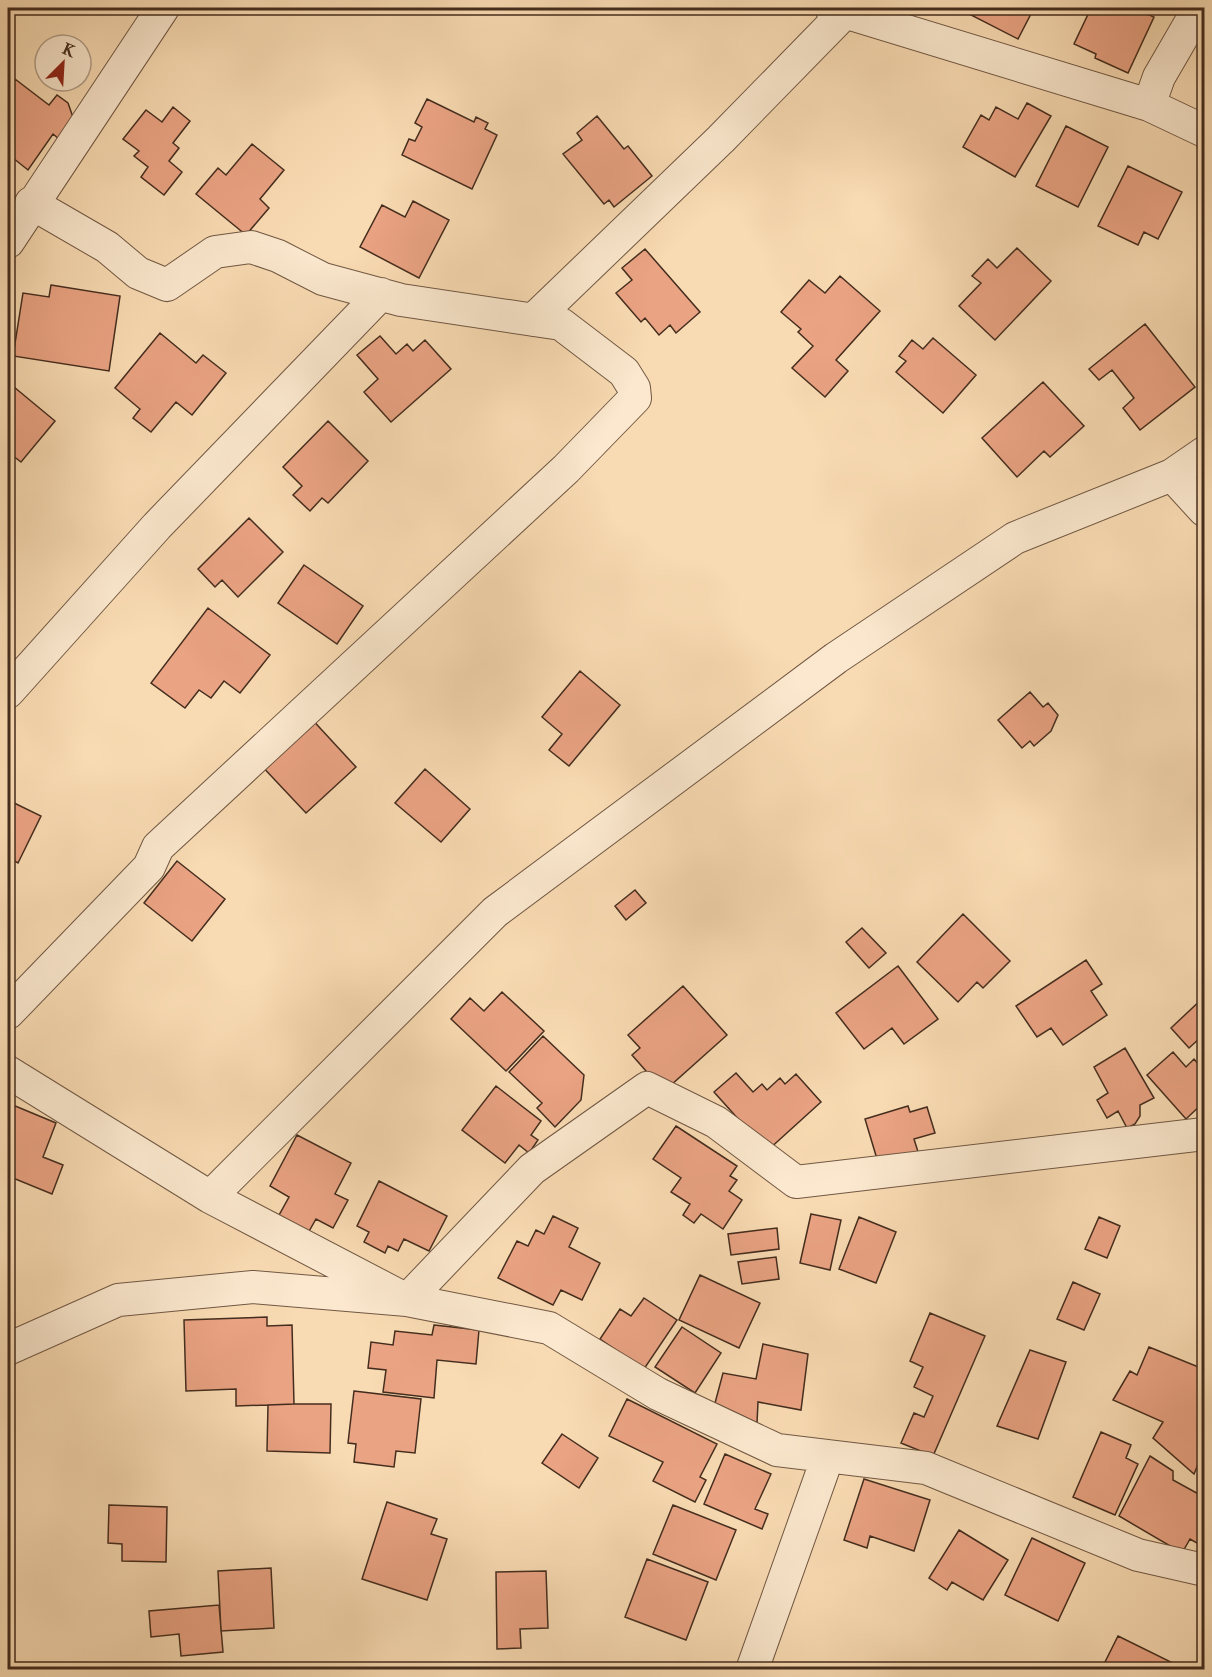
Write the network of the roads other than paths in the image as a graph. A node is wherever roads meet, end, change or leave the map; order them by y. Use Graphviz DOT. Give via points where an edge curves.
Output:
graph roads {
  1 [pos="163,8"];
  2 [pos="1199,8"];
  3 [pos="842,9"];
  4 [pos="1149,105"];
  5 [pos="1204,131"];
  6 [pos="31,203"];
  7 [pos="8,242"];
  8 [pos="381,294"];
  9 [pos="533,320"];
  10 [pos="1204,453"];
  11 [pos="1172,475"];
  12 [pos="1204,510"];
  13 [pos="8,692"];
  14 [pos="8,1012"];
  15 [pos="8,1072"];
  16 [pos="1204,1134"];
  17 [pos="210,1197"];
  18 [pos="407,1300"];
  19 [pos="8,1349"];
  20 [pos="828,1456"];
  21 [pos="1204,1570"];
  22 [pos="752,1670"];
  1 -- 6 [label="street"];
  2 -- 4 [label="street" via="1159,77"];
  3 -- 4 [label="street"];
  3 -- 9 [label="street" via="721,139"];
  4 -- 5 [label="street"];
  6 -- 7 [label="street"];
  6 -- 8 [label="street" via="107,247 138,273 166,285 215,252 251,247 324,279"];
  8 -- 9 [label="street"];
  8 -- 13 [label="street" via="157,526"];
  9 -- 14 [label="street" via="561,324 624,372 635,398 566,469 158,847 149,867"];
  10 -- 11 [label="street"];
  11 -- 12 [label="street"];
  11 -- 17 [label="street" via="1015,538 836,658 495,912"];
  15 -- 17 [label="street"];
  16 -- 18 [label="street" via="796,1182 716,1122 647,1089 532,1169"];
  17 -- 18 [label="street"];
  18 -- 19 [label="street" via="253,1287 118,1300"];
  18 -- 20 [label="street" via="549,1328 658,1395 766,1445 777,1450"];
  20 -- 21 [label="street" via="926,1468 1138,1555"];
  20 -- 22 [label="street"];
}
